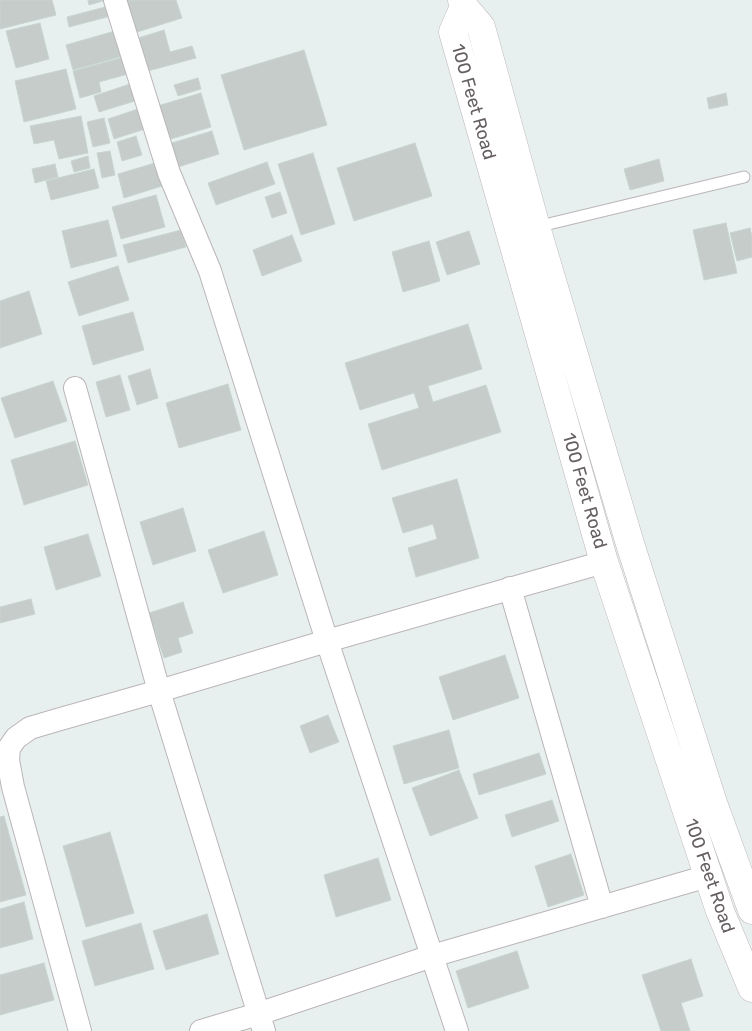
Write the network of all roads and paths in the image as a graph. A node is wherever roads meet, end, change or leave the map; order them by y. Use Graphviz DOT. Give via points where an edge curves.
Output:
graph roads {
  1 [pos="116,0"];
  2 [pos="463,3"];
  3 [pos="744,177"];
  4 [pos="536,227"];
  5 [pos="75,388"];
  6 [pos="604,562"];
  7 [pos="510,588"];
  8 [pos="327,641"];
  9 [pos="160,691"];
  10 [pos="708,876"];
  11 [pos="602,906"];
  12 [pos="752,910"];
  13 [pos="432,956"];
  14 [pos="752,988"];
  15 [pos="261,1022"];
  16 [pos="80,1031"];
  17 [pos="200,1031"];
  18 [pos="457,1031"];
  1 -- 8 [label="street" via="169,173 210,271"];
  2 -- 4 [label="street, 100 Feet Road" via="481,27"];
  2 -- 6 [label="street, 100 Feet Road" via="453,32"];
  3 -- 4 [label="lane"];
  4 -- 12 [label="street, 100 Feet Road" via="634,556 713,804"];
  5 -- 9 [label="street"];
  6 -- 7 [label="street"];
  6 -- 10 [label="street, 100 Feet Road"];
  7 -- 8 [label="street"];
  7 -- 11 [label="street"];
  8 -- 9 [label="street"];
  8 -- 13 [label="street"];
  9 -- 15 [label="street"];
  9 -- 16 [label="street" via="30,728 16,738 10,748 8,760 13,786"];
  10 -- 11 [label="street"];
  10 -- 14 [label="street, 100 Feet Road"];
  11 -- 13 [label="street"];
  13 -- 15 [label="street"];
  13 -- 18 [label="street"];
  15 -- 17 [label="street"];
}
